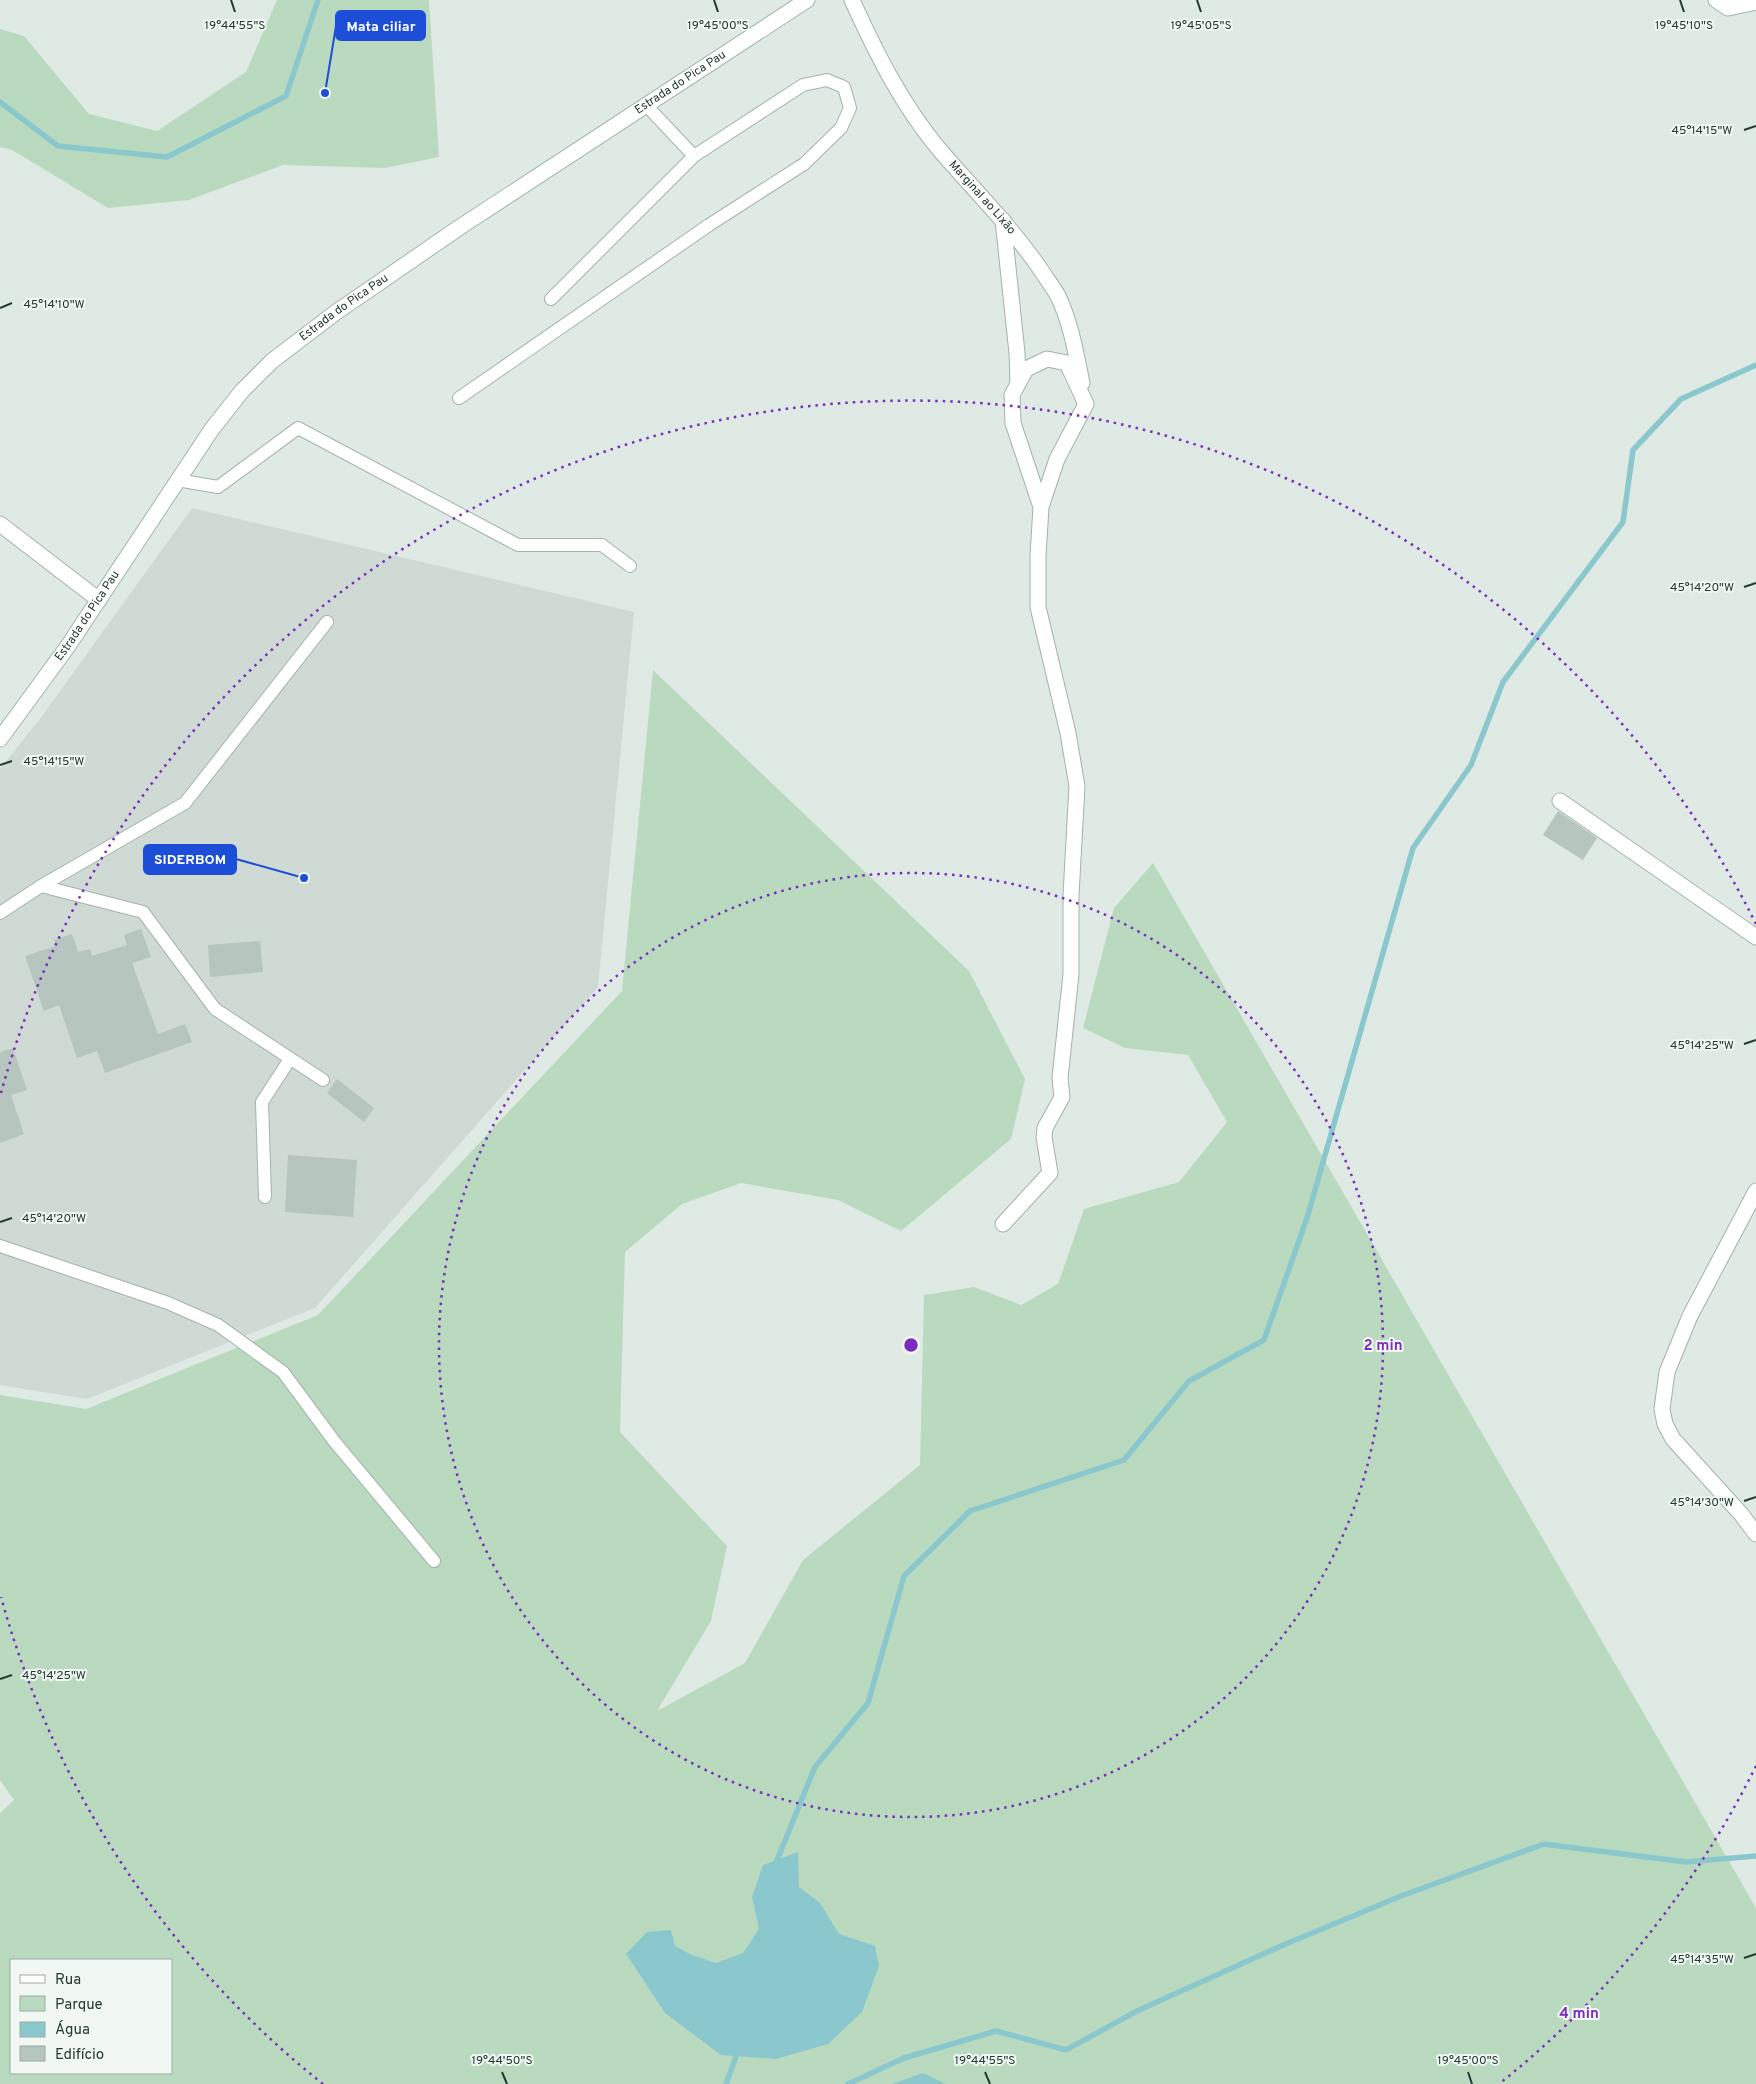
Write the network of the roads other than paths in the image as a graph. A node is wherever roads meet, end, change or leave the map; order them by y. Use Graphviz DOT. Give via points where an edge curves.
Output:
graph roads {
  1 [pos="807,0"];
  2 [pos="852,0"];
  3 [pos="1716,0"];
  4 [pos="1756,2"];
  5 [pos="645,104"];
  6 [pos="694,156"];
  7 [pos="1003,220"];
  8 [pos="551,300"];
  9 [pos="1018,385"];
  10 [pos="458,398"];
  11 [pos="1086,404"];
  12 [pos="177,480"];
  13 [pos="1041,507"];
  14 [pos="0,524"];
  15 [pos="630,566"];
  16 [pos="99,600"];
  17 [pos="327,622"];
  18 [pos="0,739"];
  19 [pos="1560,801"];
  20 [pos="41,886"];
  21 [pos="0,913"];
  22 [pos="1756,937"];
  23 [pos="290,1059"];
  24 [pos="323,1080"];
  25 [pos="1756,1191"];
  26 [pos="265,1197"];
  27 [pos="1003,1224"];
  28 [pos="0,1246"];
  29 [pos="1756,1534"];
  30 [pos="434,1561"];
  1 -- 5 [label="street, Estrada do Pica Pau"];
  2 -- 7 [label="street, Marginal ao Lixão" via="901,97 938,148"];
  3 -- 4 [label="street" via="1728,8"];
  5 -- 6 [label="lane"];
  5 -- 12 [label="street, Estrada do Pica Pau" via="342,307 272,360 218,421"];
  6 -- 8 [label="lane"];
  6 -- 10 [label="lane" via="803,85 827,80 844,87 850,108 841,128 804,164 709,225"];
  7 -- 9 [label="street"];
  7 -- 11 [label="street, Marginal ao Lixão" via="1057,295 1068,322"];
  9 -- 11 [label="street" via="1026,369 1047,358 1067,363"];
  9 -- 13 [label="street" via="1012,395 1013,423"];
  11 -- 13 [label="street" via="1057,459"];
  12 -- 15 [label="lane" via="218,487 298,428 518,546 602,546"];
  12 -- 16 [label="street, Estrada do Pica Pau"];
  13 -- 27 [label="street" via="1038,607 1077,786 1071,895 1072,974 1060,1078 1062,1097 1044,1137 1050,1173"];
  14 -- 16 [label="street"];
  16 -- 18 [label="street, Estrada do Pica Pau"];
  17 -- 20 [label="lane" via="185,804"];
  19 -- 22 [label="street"];
  20 -- 21 [label="lane"];
  20 -- 23 [label="lane" via="144,912 215,1008"];
  23 -- 24 [label="lane"];
  23 -- 26 [label="lane" via="262,1102"];
  25 -- 29 [label="street" via="1690,1316 1667,1372 1662,1409 1673,1440"];
  28 -- 30 [label="lane" via="168,1303 225,1330 283,1372 334,1441"];
}
